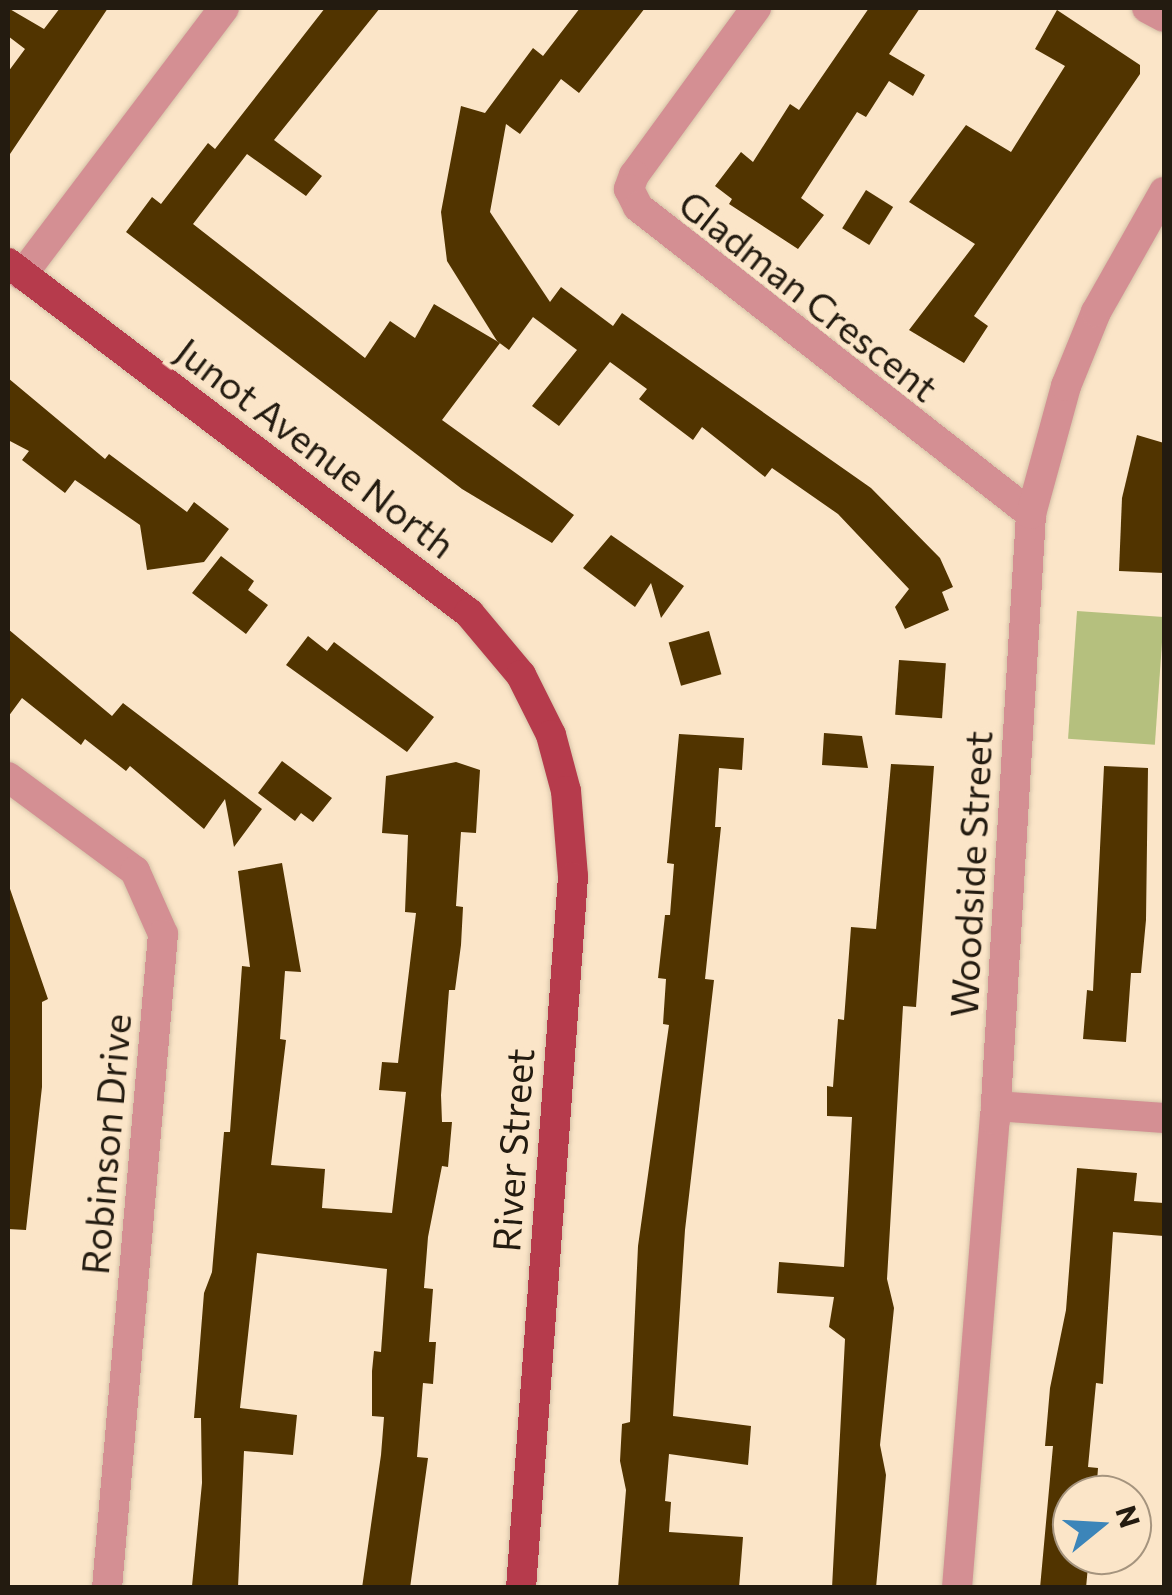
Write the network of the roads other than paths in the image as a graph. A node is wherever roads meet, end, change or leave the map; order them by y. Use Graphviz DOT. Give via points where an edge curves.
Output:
graph roads {
  1 [pos="224,8"];
  2 [pos="756,8"];
  3 [pos="1147,8"];
  4 [pos="1164,17"];
  5 [pos="1164,192"];
  6 [pos="15,269"];
  7 [pos="1031,514"];
  8 [pos="544,722"];
  9 [pos="8,777"];
  10 [pos="996,1106"];
  11 [pos="1164,1118"];
  12 [pos="106,1588"];
  13 [pos="521,1588"];
  14 [pos="957,1588"];
  1 -- 6 [label="street"];
  2 -- 7 [label="street, Gladman Crescent" via="634,175 629,189 638,207"];
  3 -- 4 [label="street"];
  5 -- 7 [label="street, Woodside Street" via="1090,326"];
  6 -- 8 [label="main road, Junot Avenue North" via="472,616 521,674"];
  7 -- 10 [label="street, Woodside Street"];
  8 -- 13 [label="main road, River Street" via="566,791 573,877"];
  9 -- 12 [label="street, Robinson Drive" via="135,871 163,934"];
  10 -- 11 [label="street"];
  10 -- 14 [label="street, Woodside Street"];
}
